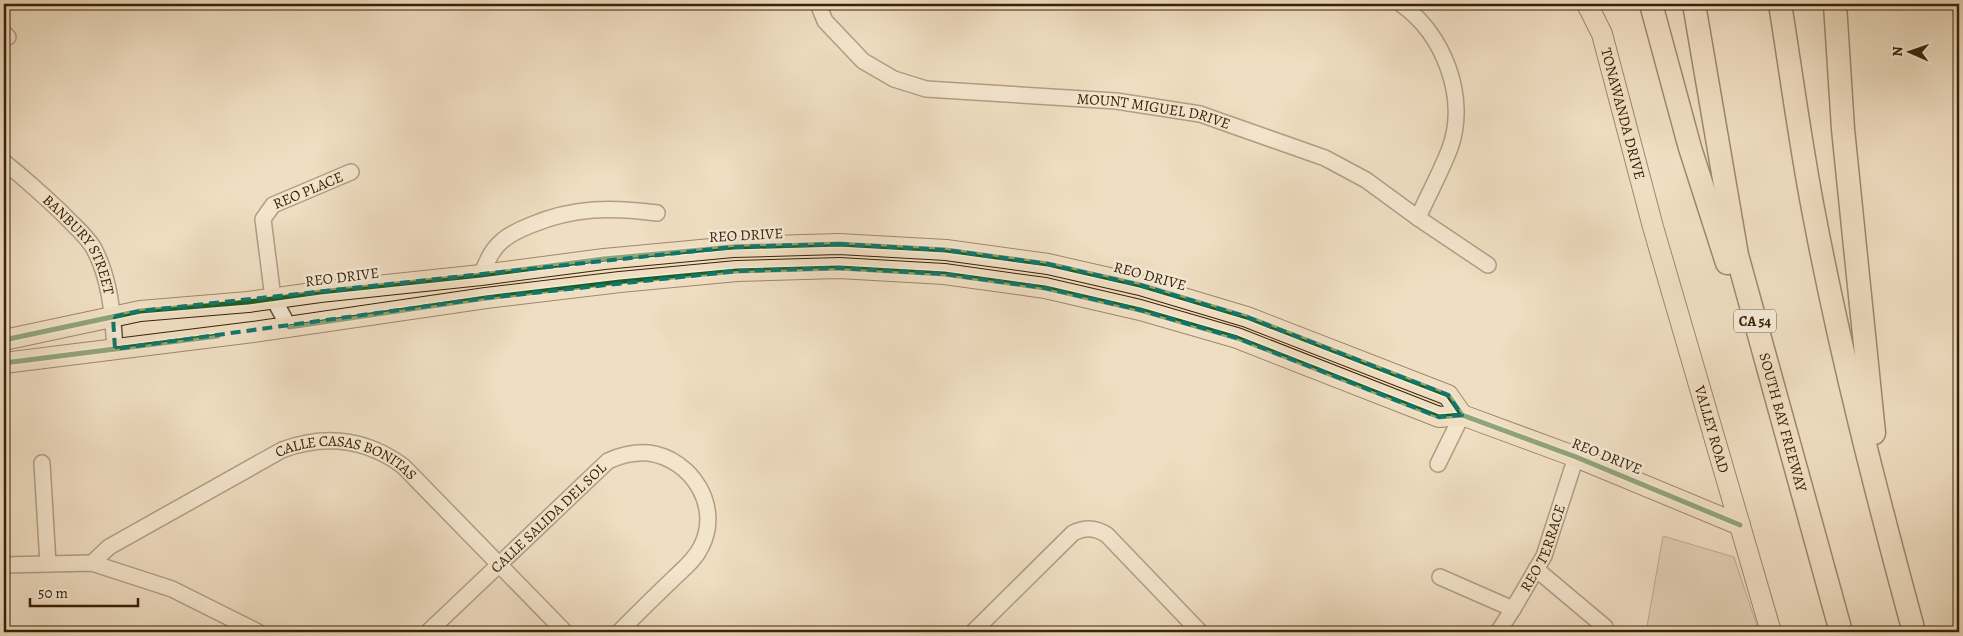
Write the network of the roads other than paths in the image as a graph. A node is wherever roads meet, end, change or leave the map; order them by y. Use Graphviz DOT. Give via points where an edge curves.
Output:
graph roads {
  1 [pos="818,4"];
  2 [pos="1401,4"];
  3 [pos="1587,4"];
  4 [pos="1651,4"];
  5 [pos="1694,4"];
  6 [pos="1780,4"];
  7 [pos="1835,4"];
  8 [pos="4,162"];
  9 [pos="351,172"];
  10 [pos="656,213"];
  11 [pos="1418,218"];
  12 [pos="1653,227"];
  13 [pos="1488,265"];
  14 [pos="481,275"];
  15 [pos="273,298"];
  16 [pos="113,317"];
  17 [pos="289,327"];
  18 [pos="4,340"];
  19 [pos="116,349"];
  20 [pos="4,363"];
  21 [pos="1462,415"];
  22 [pos="1576,457"];
  23 [pos="42,463"];
  24 [pos="1438,464"];
  25 [pos="1803,499"];
  26 [pos="1882,516"];
  27 [pos="1740,525"];
  28 [pos="92,563"];
  29 [pos="48,564"];
  30 [pos="499,564"];
  31 [pos="4,565"];
  32 [pos="1536,569"];
  33 [pos="1440,577"];
  34 [pos="1513,609"];
  35 [pos="1605,627"];
  36 [pos="258,632"];
  37 [pos="428,632"];
  38 [pos="564,632"];
  39 [pos="619,632"];
  40 [pos="973,632"];
  41 [pos="1200,632"];
  42 [pos="1498,632"];
  43 [pos="1771,632"];
  44 [pos="1841,632"];
  45 [pos="1914,632"];
  1 -- 11 [label="street, MOUNT MIGUEL DRIVE" via="825,21 863,61 894,79 926,89 1116,101 1200,114 1325,158 1366,180"];
  2 -- 11 [label="street" via="1421,21 1438,46 1451,78 1455,105 1450,147"];
  3 -- 12 [label="main road, TONAWANDA DRIVE" via="1602,34"];
  4 -- 25 [label="highway" via="1690,148"];
  5 -- 25 [label="highway, SOUTH BAY FREEWAY / CA 54" via="1737,255"];
  6 -- 26 [label="highway" via="1812,208"];
  7 -- 26 [label="highway" via="1842,129"];
  8 -- 16 [label="street, BANBURY STREET" via="30,183 93,247 105,277"];
  9 -- 15 [label="street, REO PLACE" via="273,205 263,219"];
  10 -- 14 [label="street" via="602,209 574,211 547,218 517,230 500,242"];
  11 -- 13 [label="street, MOUNT MIGUEL DRIVE"];
  12 -- 27 [label="main road, VALLEY ROAD"];
  14 -- 15 [label="main road, REO DRIVE"];
  14 -- 21 [label="main road, REO DRIVE" via="733,247 839,244 946,250 1048,264 1140,285 1247,317 1448,395"];
  15 -- 16 [label="main road, REO DRIVE"];
  15 -- 17 [label="street, REO PLACE"];
  16 -- 18 [label="main road, REO DRIVE"];
  16 -- 19 [label="street, BANBURY STREET"];
  17 -- 19 [label="main road, REO DRIVE"];
  17 -- 21 [label="main road, REO DRIVE" via="486,298 737,271 839,268 944,274 1045,288 1140,310 1237,338 1439,417"];
  19 -- 20 [label="main road, REO DRIVE"];
  21 -- 22 [label="main road, REO DRIVE"];
  21 -- 24 [label="street"];
  22 -- 27 [label="main road, REO DRIVE"];
  22 -- 32 [label="street, REO TERRACE" via="1544,556"];
  23 -- 29 [label="street"];
  25 -- 44 [label="highway, SOUTH BAY FREEWAY / CA 54"];
  26 -- 45 [label="highway"];
  27 -- 43 [label="main road, VALLEY ROAD"];
  28 -- 29 [label="street"];
  28 -- 30 [label="street, CALLE CASAS BONITAS" via="109,547 282,450 308,442 336,440 378,450 403,466"];
  28 -- 36 [label="street" via="172,589"];
  29 -- 31 [label="street"];
  30 -- 37 [label="street, CALLE SALIDA DEL SOL"];
  30 -- 38 [label="street, CALLE CASAS BONITAS"];
  30 -- 39 [label="street, CALLE SALIDA DEL SOL" via="608,461 627,454 648,453 669,459 700,487 707,505 708,525 702,546 696,556"];
  32 -- 34 [label="street, REO TERRACE"];
  32 -- 35 [label="street"];
  33 -- 34 [label="street"];
  34 -- 42 [label="street, REO TERRACE"];
  40 -- 41 [label="street" via="1072,533 1083,529 1095,529 1107,535"];
}
